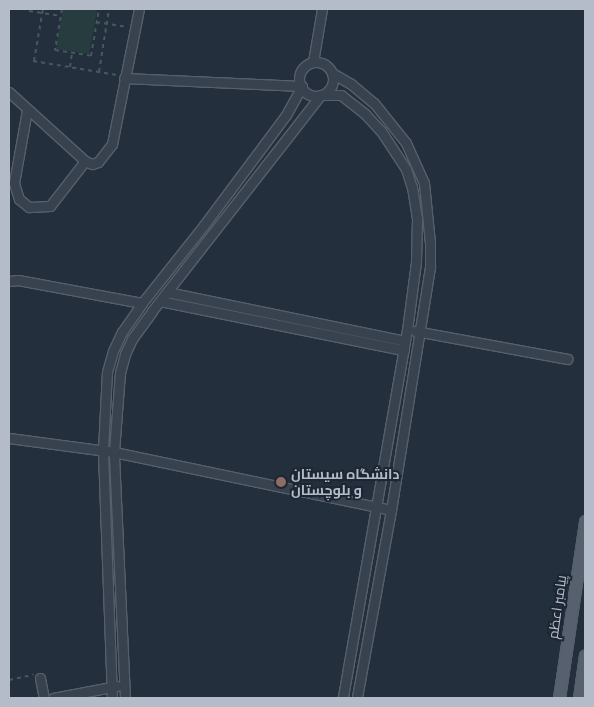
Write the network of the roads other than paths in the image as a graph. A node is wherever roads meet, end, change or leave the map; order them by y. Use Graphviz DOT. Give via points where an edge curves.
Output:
graph roads {
  1 [pos="139,9"];
  2 [pos="322,9"];
  3 [pos="312,62"];
  4 [pos="332,73"];
  5 [pos="124,77"];
  6 [pos="302,86"];
  7 [pos="9,92"];
  8 [pos="321,95"];
  9 [pos="27,110"];
  10 [pos="85,162"];
  11 [pos="9,281"];
  12 [pos="167,292"];
  13 [pos="160,301"];
  14 [pos="142,303"];
  15 [pos="407,330"];
  16 [pos="419,332"];
  17 [pos="405,345"];
  18 [pos="113,351"];
  19 [pos="125,354"];
  20 [pos="567,360"];
  21 [pos="9,438"];
  22 [pos="103,450"];
  23 [pos="114,452"];
  24 [pos="377,508"];
  25 [pos="391,510"];
  26 [pos="585,521"];
  27 [pos="585,655"];
  28 [pos="38,677"];
  29 [pos="124,686"];
  30 [pos="111,687"];
  31 [pos="344,696"];
  32 [pos="44,698"];
  33 [pos="53,698"];
  34 [pos="112,698"];
  35 [pos="125,698"];
  36 [pos="358,698"];
  37 [pos="559,698"];
  38 [pos="579,698"];
  1 -- 5 [label="street"];
  2 -- 3 [label="street"];
  3 -- 4 [label="street" via="322,63"];
  3 -- 6 [label="street" via="301,72"];
  4 -- 8 [label="street" via="332,84"];
  4 -- 16 [label="street" via="374,103 393,125 410,150 424,183 429,217 430,267"];
  5 -- 6 [label="street"];
  5 -- 10 [label="street" via="112,144 98,162"];
  6 -- 8 [label="street" via="310,94"];
  6 -- 14 [label="street" via="286,115"];
  7 -- 9 [label="street"];
  8 -- 12 [label="street"];
  8 -- 15 [label="street" via="342,95 365,114 395,150 406,169 415,203 418,242"];
  9 -- 10 [label="street"];
  9 -- 10 [label="street" via="14,183 19,198 29,207 50,206"];
  11 -- 14 [label="street"];
  12 -- 13 [label="street"];
  12 -- 17 [label="street"];
  13 -- 17 [label="street"];
  13 -- 19 [label="street"];
  14 -- 18 [label="street"];
  15 -- 16 [label="street"];
  15 -- 17 [label="street"];
  16 -- 20 [label="street"];
  16 -- 25 [label="street"];
  17 -- 24 [label="street"];
  18 -- 19 [label="street"];
  18 -- 22 [label="street" via="108,372"];
  19 -- 23 [label="street" via="120,373"];
  21 -- 22 [label="street"];
  22 -- 23 [label="street"];
  22 -- 30 [label="street"];
  23 -- 24 [label="street"];
  23 -- 29 [label="street"];
  24 -- 25 [label="street"];
  24 -- 31 [label="street"];
  25 -- 36 [label="street"];
  26 -- 37 [label="main road, پیامبر اعظم"];
  27 -- 38 [label="main road"];
  28 -- 32 [label="street"];
  29 -- 30 [label="street"];
  29 -- 35 [label="street"];
  30 -- 33 [label="street"];
  30 -- 34 [label="street"];
  31 -- 36 [label="street"];
}
